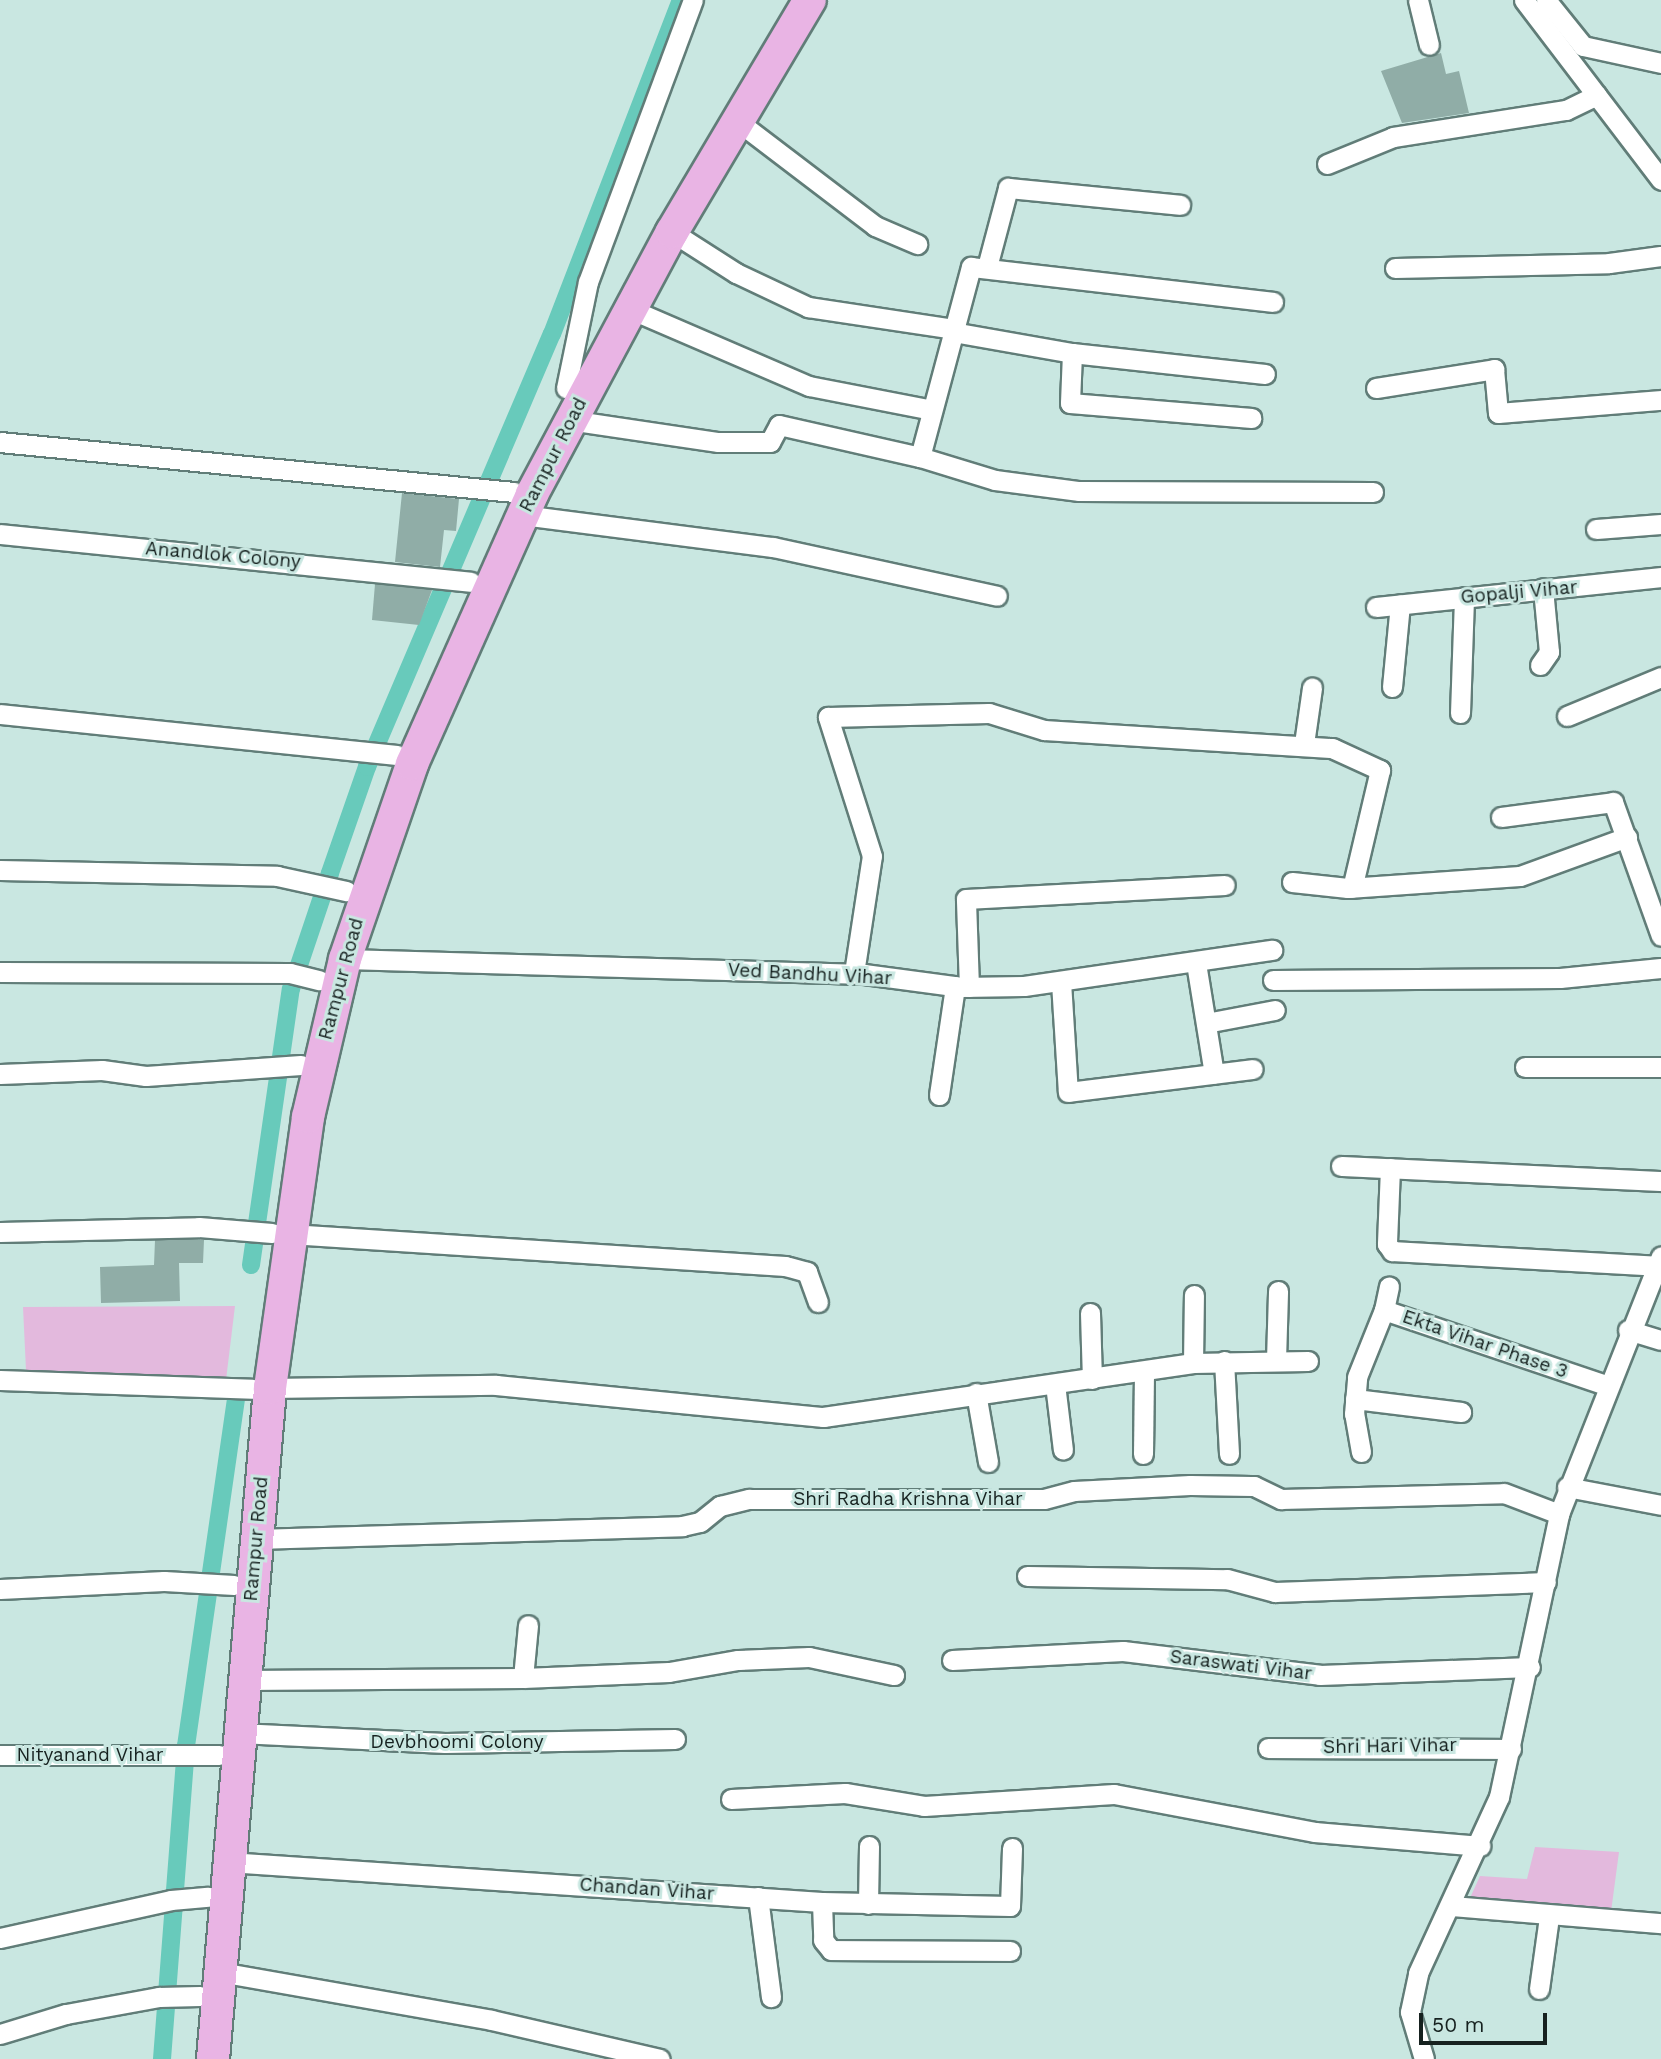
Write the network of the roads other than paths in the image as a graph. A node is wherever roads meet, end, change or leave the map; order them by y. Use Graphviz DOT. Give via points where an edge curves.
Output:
graph roads {
  1 [pos="693,0"];
  2 [pos="787,0"];
  3 [pos="810,0"];
  4 [pos="1418,0"];
  5 [pos="1524,0"];
  6 [pos="1546,0"];
  7 [pos="1429,45"];
  8 [pos="1661,63"];
  9 [pos="1597,95"];
  10 [pos="736,120"];
  11 [pos="1327,164"];
  12 [pos="1661,180"];
  13 [pos="1180,205"];
  14 [pos="672,232"];
  15 [pos="917,244"];
  16 [pos="1661,256"];
  17 [pos="987,267"];
  18 [pos="1395,268"];
  19 [pos="1273,302"];
  20 [pos="630,309"];
  21 [pos="953,330"];
  22 [pos="1072,353"];
  23 [pos="1265,374"];
  24 [pos="566,388"];
  25 [pos="1376,388"];
  26 [pos="1661,400"];
  27 [pos="932,410"];
  28 [pos="1251,418"];
  29 [pos="569,420"];
  30 [pos="0,442"];
  31 [pos="920,457"];
  32 [pos="1373,492"];
  33 [pos="504,494"];
  34 [pos="1661,524"];
  35 [pos="1596,529"];
  36 [pos="0,534"];
  37 [pos="1661,577"];
  38 [pos="456,579"];
  39 [pos="1543,588"];
  40 [pos="997,596"];
  41 [pos="1464,597"];
  42 [pos="1400,604"];
  43 [pos="1376,607"];
  44 [pos="1540,665"];
  45 [pos="1661,677"];
  46 [pos="1392,687"];
  47 [pos="1312,688"];
  48 [pos="1460,713"];
  49 [pos="0,715"];
  50 [pos="1567,716"];
  51 [pos="1304,744"];
  52 [pos="380,754"];
  53 [pos="1501,817"];
  54 [pos="1628,837"];
  55 [pos="0,870"];
  56 [pos="1292,882"];
  57 [pos="334,886"];
  58 [pos="1226,886"];
  59 [pos="1352,888"];
  60 [pos="1661,936"];
  61 [pos="1272,950"];
  62 [pos="345,958"];
  63 [pos="1196,963"];
  64 [pos="1661,968"];
  65 [pos="0,972"];
  66 [pos="855,973"];
  67 [pos="303,976"];
  68 [pos="1273,980"];
  69 [pos="1060,982"];
  70 [pos="962,986"];
  71 [pos="1275,1010"];
  72 [pos="1206,1023"];
  73 [pos="287,1066"];
  74 [pos="1661,1067"];
  75 [pos="1525,1068"];
  76 [pos="1254,1069"];
  77 [pos="0,1074"];
  78 [pos="1214,1074"];
  79 [pos="939,1094"];
  80 [pos="1341,1166"];
  81 [pos="1390,1168"];
  82 [pos="1661,1181"];
  83 [pos="0,1233"];
  84 [pos="268,1233"];
  85 [pos="1659,1262"];
  86 [pos="1389,1287"];
  87 [pos="1278,1291"];
  88 [pos="1194,1295"];
  89 [pos="818,1302"];
  90 [pos="1384,1310"];
  91 [pos="1090,1313"];
  92 [pos="1628,1330"];
  93 [pos="1661,1340"];
  94 [pos="1224,1360"];
  95 [pos="1276,1360"];
  96 [pos="1308,1361"];
  97 [pos="1194,1363"];
  98 [pos="1144,1371"];
  99 [pos="1092,1379"];
  100 [pos="0,1380"];
  101 [pos="1055,1384"];
  102 [pos="1606,1385"];
  103 [pos="261,1388"];
  104 [pos="976,1393"];
  105 [pos="1355,1399"];
  106 [pos="1461,1412"];
  107 [pos="1063,1450"];
  108 [pos="1361,1452"];
  109 [pos="1143,1454"];
  110 [pos="1229,1454"];
  111 [pos="988,1462"];
  112 [pos="1567,1487"];
  113 [pos="1661,1505"];
  114 [pos="1559,1514"];
  115 [pos="256,1539"];
  116 [pos="1027,1576"];
  117 [pos="1546,1582"];
  118 [pos="217,1584"];
  119 [pos="0,1589"];
  120 [pos="528,1625"];
  121 [pos="952,1660"];
  122 [pos="1530,1667"];
  123 [pos="894,1675"];
  124 [pos="523,1678"];
  125 [pos="244,1680"];
  126 [pos="675,1739"];
  127 [pos="1268,1748"];
  128 [pos="207,1749"];
  129 [pos="1511,1749"];
  130 [pos="0,1755"];
  131 [pos="732,1798"];
  132 [pos="869,1846"];
  133 [pos="1480,1846"];
  134 [pos="1012,1848"];
  135 [pos="228,1862"];
  136 [pos="758,1897"];
  137 [pos="189,1898"];
  138 [pos="822,1902"];
  139 [pos="868,1904"];
  140 [pos="1452,1906"];
  141 [pos="1549,1917"];
  142 [pos="1661,1923"];
  143 [pos="0,1938"];
  144 [pos="1010,1951"];
  145 [pos="220,1972"];
  146 [pos="1539,1989"];
  147 [pos="178,1997"];
  148 [pos="771,1997"];
  149 [pos="0,2034"];
  150 [pos="195,2059"];
  151 [pos="213,2059"];
  152 [pos="660,2059"];
  153 [pos="1424,2059"];
  1 -- 24 [label="street" via="588,282"];
  2 -- 24 [label="main road"];
  3 -- 10 [label="main road, Rampur Road"];
  4 -- 7 [label="street"];
  5 -- 9 [label="street"];
  6 -- 8 [label="street" via="1583,46"];
  9 -- 11 [label="street" via="1566,110 1393,137"];
  9 -- 12 [label="street"];
  10 -- 14 [label="main road, Rampur Road"];
  10 -- 15 [label="street" via="875,226"];
  13 -- 17 [label="street" via="1008,188"];
  14 -- 20 [label="main road, Rampur Road"];
  14 -- 21 [label="street" via="736,273 808,307"];
  16 -- 18 [label="street" via="1609,263"];
  17 -- 19 [label="street"];
  17 -- 21 [label="street" via="969,271"];
  20 -- 27 [label="street" via="809,386"];
  20 -- 29 [label="main road, Rampur Road"];
  21 -- 22 [label="street"];
  21 -- 27 [label="street"];
  22 -- 23 [label="street"];
  22 -- 28 [label="street" via="1070,403"];
  24 -- 33 [label="main road"];
  25 -- 26 [label="street" via="1494,369 1498,414"];
  27 -- 31 [label="street"];
  29 -- 31 [label="street" via="718,442 769,442 779,425"];
  29 -- 33 [label="main road, Rampur Road"];
  30 -- 33 [label="street"];
  31 -- 32 [label="street" via="995,480 1079,491"];
  33 -- 38 [label="main road"];
  33 -- 40 [label="street"];
  33 -- 62 [label="main road, Rampur Road"];
  34 -- 35 [label="street"];
  36 -- 38 [label="street, Anandlok Colony"];
  37 -- 39 [label="street, Gopalji Vihar"];
  38 -- 52 [label="main road"];
  39 -- 41 [label="street, Gopalji Vihar"];
  39 -- 44 [label="street" via="1549,652"];
  41 -- 42 [label="street, Gopalji Vihar"];
  41 -- 48 [label="street"];
  42 -- 43 [label="street, Gopalji Vihar"];
  42 -- 46 [label="street"];
  45 -- 50 [label="street"];
  47 -- 51 [label="street"];
  49 -- 52 [label="street"];
  51 -- 59 [label="street" via="1332,748 1380,768"];
  51 -- 66 [label="street" via="1044,730 989,713 828,718 872,856"];
  52 -- 57 [label="main road"];
  53 -- 54 [label="street" via="1613,802"];
  54 -- 59 [label="street" via="1520,876"];
  54 -- 60 [label="street"];
  55 -- 57 [label="street" via="277,876"];
  56 -- 59 [label="street"];
  57 -- 67 [label="main road"];
  58 -- 70 [label="street" via="966,899"];
  61 -- 63 [label="street, Ved Bandhu Vihar"];
  62 -- 66 [label="street, Ved Bandhu Vihar"];
  62 -- 84 [label="main road, Rampur Road"];
  63 -- 69 [label="street, Ved Bandhu Vihar"];
  63 -- 72 [label="street"];
  64 -- 68 [label="street" via="1560,978"];
  65 -- 67 [label="street"];
  66 -- 70 [label="street, Ved Bandhu Vihar"];
  67 -- 73 [label="main road"];
  69 -- 70 [label="street, Ved Bandhu Vihar"];
  69 -- 78 [label="street" via="1065,1090"];
  70 -- 79 [label="street"];
  71 -- 72 [label="street"];
  72 -- 78 [label="street"];
  73 -- 77 [label="street" via="146,1076 102,1070"];
  73 -- 84 [label="main road"];
  74 -- 75 [label="street"];
  76 -- 78 [label="street"];
  80 -- 81 [label="street"];
  81 -- 82 [label="street"];
  81 -- 85 [label="street" via="1387,1244 1392,1251"];
  83 -- 84 [label="street"];
  84 -- 89 [label="street" via="785,1266 807,1272"];
  84 -- 103 [label="main road, Rampur Road"];
  85 -- 92 [label="street"];
  86 -- 90 [label="street"];
  87 -- 95 [label="street"];
  88 -- 97 [label="street"];
  90 -- 102 [label="street, Ekta Vihar Phase 3"];
  90 -- 105 [label="street, Ekta Vihar Phase 3" via="1357,1377"];
  91 -- 99 [label="street"];
  92 -- 93 [label="street"];
  92 -- 102 [label="street"];
  94 -- 95 [label="street"];
  94 -- 97 [label="street"];
  94 -- 110 [label="street"];
  95 -- 96 [label="street"];
  97 -- 98 [label="street"];
  98 -- 99 [label="street"];
  98 -- 109 [label="street"];
  99 -- 101 [label="street"];
  100 -- 103 [label="street"];
  101 -- 104 [label="street"];
  101 -- 107 [label="street"];
  102 -- 112 [label="street"];
  103 -- 104 [label="street" via="496,1385 823,1417"];
  103 -- 115 [label="main road, Rampur Road"];
  103 -- 118 [label="main road"];
  104 -- 111 [label="street"];
  105 -- 106 [label="street"];
  105 -- 108 [label="street, Ekta Vihar Phase 3"];
  112 -- 113 [label="street"];
  112 -- 114 [label="street"];
  114 -- 115 [label="street, Shri Radha Krishna Vihar" via="1504,1493 1281,1499 1254,1486 1190,1485 1074,1491 1044,1499 749,1499 720,1506 700,1522 682,1526"];
  114 -- 117 [label="street"];
  115 -- 125 [label="main road, Rampur Road"];
  116 -- 117 [label="street" via="1227,1578 1275,1592"];
  117 -- 122 [label="street"];
  118 -- 119 [label="street"];
  118 -- 128 [label="main road"];
  120 -- 124 [label="street"];
  121 -- 122 [label="street, Saraswati Vihar" via="1123,1651 1320,1675"];
  122 -- 129 [label="street"];
  123 -- 124 [label="street" via="809,1657 669,1671"];
  124 -- 125 [label="street"];
  125 -- 128 [label="main road, Rampur Road"];
  126 -- 128 [label="street, Devbhoomi Colony"];
  127 -- 129 [label="street, Shri Hari Vihar"];
  128 -- 130 [label="street, Nityanand Vihar"];
  128 -- 135 [label="main road, Rampur Road"];
  128 -- 137 [label="main road"];
  129 -- 133 [label="street"];
  131 -- 133 [label="street" via="845,1793 925,1806 1114,1794 1315,1832"];
  132 -- 139 [label="street"];
  133 -- 140 [label="street"];
  134 -- 139 [label="street, Chandan Vihar" via="1010,1906"];
  135 -- 136 [label="street, Chandan Vihar"];
  135 -- 145 [label="main road, Rampur Road"];
  136 -- 138 [label="street, Chandan Vihar"];
  136 -- 148 [label="street"];
  137 -- 143 [label="street"];
  137 -- 147 [label="main road"];
  138 -- 139 [label="street, Chandan Vihar"];
  138 -- 144 [label="street" via="822,1940 831,1950"];
  140 -- 141 [label="street"];
  140 -- 153 [label="street" via="1418,1973 1410,2012"];
  141 -- 142 [label="street"];
  141 -- 146 [label="street"];
  145 -- 151 [label="main road, Rampur Road"];
  145 -- 152 [label="street" via="491,2020"];
  147 -- 149 [label="street" via="66,2014"];
  147 -- 150 [label="main road"];
}
